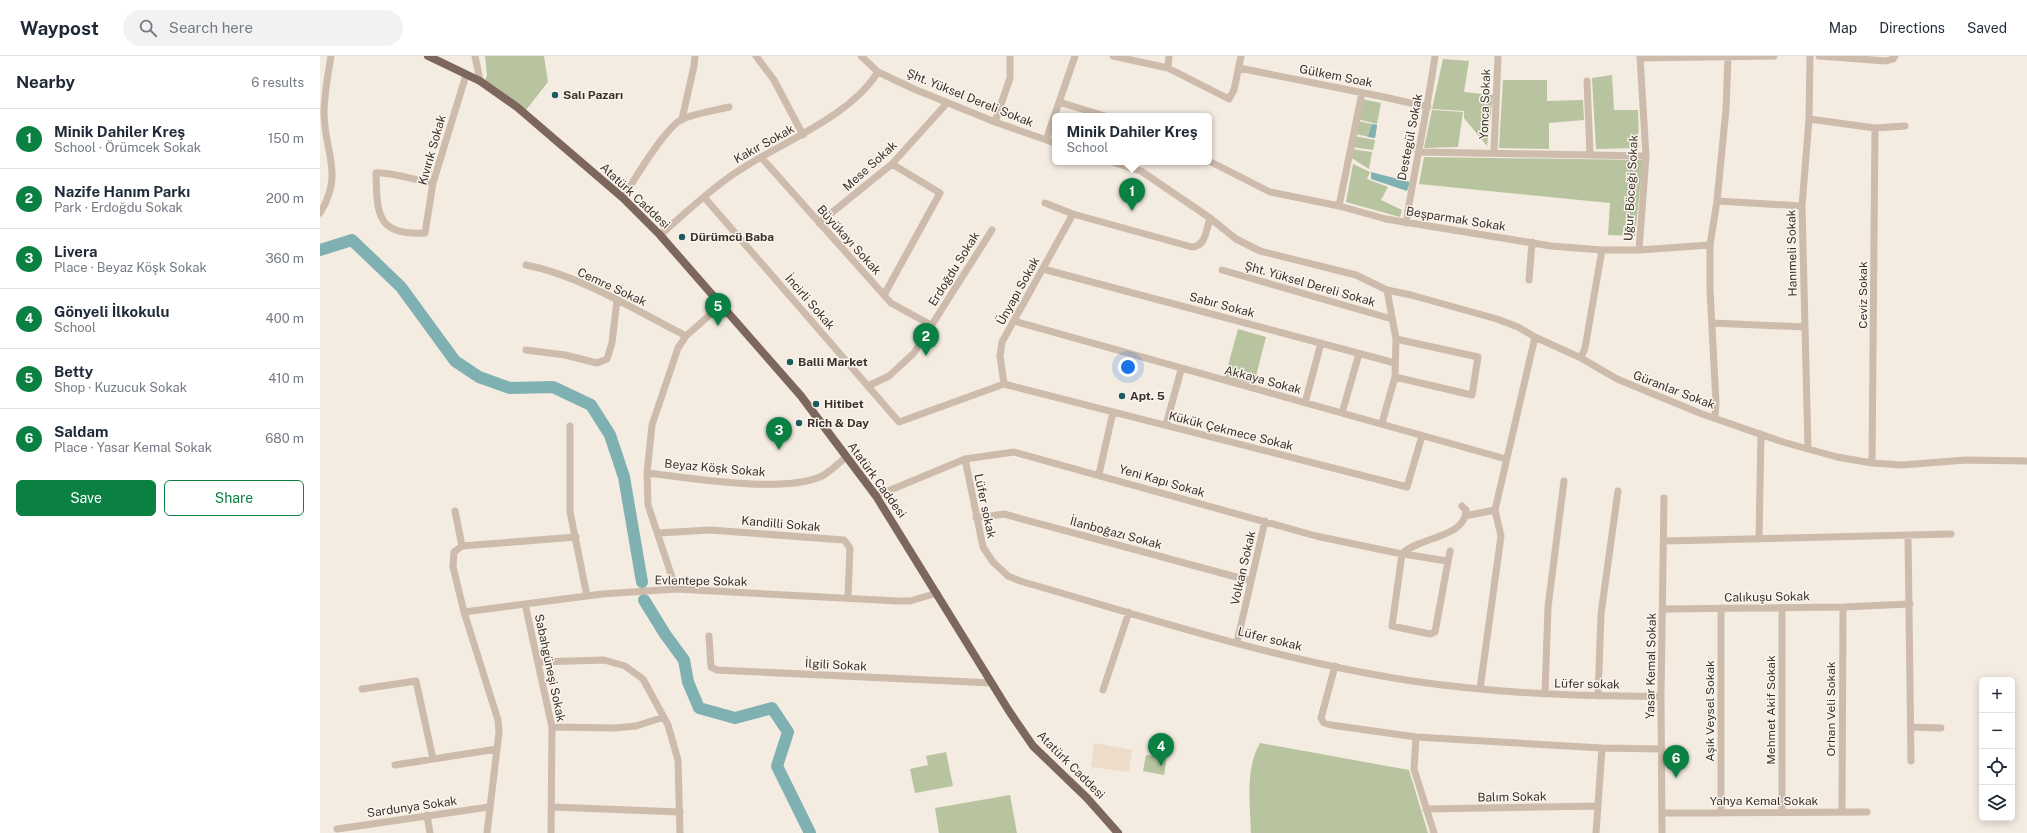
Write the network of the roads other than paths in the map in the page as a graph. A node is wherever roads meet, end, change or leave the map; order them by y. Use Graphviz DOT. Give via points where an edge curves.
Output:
graph roads {
  1 [pos="331,56"];
  2 [pos="428,56"];
  3 [pos="475,56"];
  4 [pos="695,56"];
  5 [pos="756,56"];
  6 [pos="861,56"];
  7 [pos="1010,56"];
  8 [pos="1076,56"];
  9 [pos="1113,56"];
  10 [pos="1169,56"];
  11 [pos="1241,56"];
  12 [pos="1435,56"];
  13 [pos="1498,56"];
  14 [pos="1774,56"];
  15 [pos="1810,56"];
  16 [pos="1819,56"];
  17 [pos="1895,56"];
  18 [pos="1640,57"];
  19 [pos="1728,57"];
  20 [pos="1168,68"];
  21 [pos="1239,68"];
  22 [pos="878,72"];
  23 [pos="466,75"];
  24 [pos="1587,81"];
  25 [pos="480,82"];
  26 [pos="1362,93"];
  27 [pos="1059,102"];
  28 [pos="947,103"];
  29 [pos="729,107"];
  30 [pos="1428,108"];
  31 [pos="1055,113"];
  32 [pos="1095,113"];
  33 [pos="682,119"];
  34 [pos="1809,119"];
  35 [pos="995,122"];
  36 [pos="1052,122"];
  37 [pos="1905,126"];
  38 [pos="1875,128"];
  39 [pos="803,135"];
  40 [pos="1046,140"];
  41 [pos="1052,142"];
  42 [pos="1418,152"];
  43 [pos="1494,152"];
  44 [pos="1590,154"];
  45 [pos="1646,156"];
  46 [pos="761,157"];
  47 [pos="1212,163"];
  48 [pos="892,164"];
  49 [pos="1121,165"];
  50 [pos="433,183"];
  51 [pos="704,197"];
  52 [pos="623,198"];
  53 [pos="1717,201"];
  54 [pos="1045,203"];
  55 [pos="1339,206"];
  56 [pos="1802,206"];
  57 [pos="320,213"];
  58 [pos="1073,214"];
  59 [pos="1210,218"];
  60 [pos="819,223"];
  61 [pos="1406,223"];
  62 [pos="992,230"];
  63 [pos="660,235"];
  64 [pos="1532,242"];
  65 [pos="1710,245"];
  66 [pos="1602,250"];
  67 [pos="1639,250"];
  68 [pos="526,265"];
  69 [pos="1043,269"];
  70 [pos="1222,270"];
  71 [pos="1529,280"];
  72 [pos="1387,290"];
  73 [pos="884,295"];
  74 [pos="618,300"];
  75 [pos="722,305"];
  76 [pos="1392,319"];
  77 [pos="1014,321"];
  78 [pos="1712,323"];
  79 [pos="931,325"];
  80 [pos="1805,327"];
  81 [pos="686,336"];
  82 [pos="1535,337"];
  83 [pos="1396,339"];
  84 [pos="1321,343"];
  85 [pos="526,350"];
  86 [pos="1359,354"];
  87 [pos="1580,358"];
  88 [pos="1395,363"];
  89 [pos="1182,370"];
  90 [pos="1395,377"];
  91 [pos="1004,384"];
  92 [pos="868,386"];
  93 [pos="1305,403"];
  94 [pos="1113,412"];
  95 [pos="1342,413"];
  96 [pos="1715,417"];
  97 [pos="1382,423"];
  98 [pos="1166,425"];
  99 [pos="570,426"];
  100 [pos="1761,434"];
  101 [pos="1422,436"];
  102 [pos="1808,449"];
  103 [pos="846,457"];
  104 [pos="965,459"];
  105 [pos="1506,459"];
  106 [pos="2027,461"];
  107 [pos="1872,463"];
  108 [pos="647,473"];
  109 [pos="1099,474"];
  110 [pos="1564,481"];
  111 [pos="1618,491"];
  112 [pos="876,496"];
  113 [pos="1664,498"];
  114 [pos="1462,506"];
  115 [pos="1494,510"];
  116 [pos="455,511"];
  117 [pos="1465,516"];
  118 [pos="976,518"];
  119 [pos="1265,521"];
  120 [pos="658,533"];
  121 [pos="1908,534"];
  122 [pos="1951,534"];
  123 [pos="576,537"];
  124 [pos="1759,539"];
  125 [pos="1664,541"];
  126 [pos="462,546"];
  127 [pos="1450,551"];
  128 [pos="1402,554"];
  129 [pos="1447,561"];
  130 [pos="1251,581"];
  131 [pos="676,589"];
  132 [pos="937,593"];
  133 [pos="588,596"];
  134 [pos="848,597"];
  135 [pos="525,604"];
  136 [pos="1910,604"];
  137 [pos="1843,607"];
  138 [pos="1721,608"];
  139 [pos="1782,608"];
  140 [pos="1663,609"];
  141 [pos="464,612"];
  142 [pos="1129,612"];
  143 [pos="709,636"];
  144 [pos="1237,642"];
  145 [pos="538,662"];
  146 [pos="1335,666"];
  147 [pos="992,683"];
  148 [pos="362,689"];
  149 [pos="1480,689"];
  150 [pos="1103,690"];
  151 [pos="1545,694"];
  152 [pos="1598,696"];
  153 [pos="1661,696"];
  154 [pos="664,717"];
  155 [pos="552,727"];
  156 [pos="1911,727"];
  157 [pos="1941,728"];
  158 [pos="1416,737"];
  159 [pos="1602,748"];
  160 [pos="497,749"];
  161 [pos="1661,749"];
  162 [pos="433,759"];
  163 [pos="1911,762"];
  164 [pos="395,766"];
  165 [pos="1598,806"];
  166 [pos="489,807"];
  167 [pos="553,807"];
  168 [pos="1426,809"];
  169 [pos="680,812"];
  170 [pos="1782,812"];
  171 [pos="1842,812"];
  172 [pos="1867,812"];
  173 [pos="1662,813"];
  174 [pos="1721,813"];
  175 [pos="427,815"];
  176 [pos="337,829"];
  177 [pos="430,833"];
  178 [pos="487,833"];
  179 [pos="551,833"];
  180 [pos="680,833"];
  181 [pos="1118,833"];
  182 [pos="1434,833"];
  183 [pos="1596,833"];
  184 [pos="1662,833"];
  1 -- 57 [label="street" via="324,114 333,178 330,196"];
  2 -- 23 [label="main road, Atatürk Caddesi"];
  3 -- 25 [label="street"];
  4 -- 33 [label="street"];
  5 -- 39 [label="street" via="774,80"];
  6 -- 22 [label="street, Şht. Yüksel Dereli Sokak"];
  7 -- 35 [label="street" via="1010,78"];
  8 -- 27 [label="street"];
  9 -- 20 [label="street"];
  10 -- 20 [label="street"];
  11 -- 21 [label="street"];
  12 -- 30 [label="street, Destegül Sokak"];
  13 -- 43 [label="street, Yonca Sokak"];
  14 -- 19 [label="street"];
  15 -- 34 [label="street, Hanımeli Sokak"];
  16 -- 17 [label="street" via="1886,60"];
  18 -- 19 [label="street"];
  18 -- 45 [label="street, Uğur Böceği Sokak"];
  19 -- 53 [label="street" via="1726,110"];
  20 -- 21 [label="street" via="1229,99"];
  21 -- 26 [label="street, Gülkem Soak"];
  22 -- 28 [label="street, Şht. Yüksel Dereli Sokak"];
  22 -- 39 [label="street, Kakır Sokak" via="866,89"];
  23 -- 25 [label="main road, Atatürk Caddesi"];
  23 -- 50 [label="street, Kıvırık Sokak"];
  24 -- 44 [label="street"];
  25 -- 52 [label="main road, Atatürk Caddesi" via="517,107"];
  26 -- 30 [label="street, Gülkem Soak"];
  26 -- 55 [label="street"];
  27 -- 31 [label="street"];
  27 -- 32 [label="street"];
  28 -- 35 [label="street, Şht. Yüksel Dereli Sokak"];
  28 -- 48 [label="street, Mese Sokak"];
  29 -- 33 [label="street"];
  30 -- 42 [label="street, Destegül Sokak"];
  33 -- 52 [label="street" via="671,129 642,167"];
  34 -- 38 [label="street"];
  34 -- 56 [label="street, Hanımeli Sokak"];
  35 -- 40 [label="street, Şht. Yüksel Dereli Sokak"];
  36 -- 40 [label="street"];
  37 -- 38 [label="street"];
  38 -- 107 [label="street, Ceviz Sokak"];
  39 -- 46 [label="street, Kakır Sokak"];
  40 -- 41 [label="street, Şht. Yüksel Dereli Sokak"];
  42 -- 43 [label="street"];
  42 -- 61 [label="street, Destegül Sokak"];
  43 -- 44 [label="street"];
  44 -- 45 [label="street"];
  45 -- 67 [label="street, Uğur Böceği Sokak"];
  46 -- 51 [label="street, Kakır Sokak"];
  46 -- 60 [label="street, Büyükayı Sokak"];
  47 -- 55 [label="street, Beşparmak Sokak" via="1270,192"];
  48 -- 60 [label="street, Mese Sokak"];
  48 -- 73 [label="street" via="940,193"];
  49 -- 59 [label="street, Şht. Yüksel Dereli Sokak" via="1141,172"];
  50 -- 50 [label="street, Kıvırık Sokak" via="425,234 408,234 389,227 380,217 376,173 383,171 403,178"];
  51 -- 63 [label="street, Kakır Sokak"];
  51 -- 92 [label="street, İncirli Sokak"];
  52 -- 63 [label="main road, Atatürk Caddesi"];
  53 -- 56 [label="street"];
  53 -- 65 [label="street"];
  54 -- 58 [label="street"];
  55 -- 61 [label="street, Beşparmak Sokak" via="1386,220"];
  56 -- 80 [label="street, Hanımeli Sokak"];
  58 -- 59 [label="street" via="1192,247 1202,243"];
  58 -- 69 [label="street, Ünyapı Sokak"];
  59 -- 72 [label="street, Şht. Yüksel Dereli Sokak" via="1236,239 1260,251 1356,275"];
  60 -- 73 [label="street, Büyükayı Sokak"];
  61 -- 64 [label="street, Beşparmak Sokak"];
  62 -- 79 [label="street, Erdoğdu Sokak"];
  63 -- 75 [label="main road, Atatürk Caddesi"];
  64 -- 66 [label="street, Beşparmak Sokak"];
  64 -- 71 [label="street"];
  65 -- 67 [label="street, Beşparmak Sokak"];
  65 -- 78 [label="street"];
  66 -- 67 [label="street, Beşparmak Sokak"];
  66 -- 87 [label="street" via="1585,348"];
  68 -- 74 [label="street, Cemre Sokak" via="544,268"];
  69 -- 77 [label="street, Ünyapı Sokak"];
  69 -- 84 [label="street, Sabır Sokak"];
  70 -- 76 [label="street, Şht. Yüksel Dereli Sokak"];
  72 -- 76 [label="street"];
  72 -- 82 [label="street, Güranlar Sokak" via="1497,319"];
  73 -- 79 [label="street, Büyükayı Sokak" via="891,303"];
  74 -- 81 [label="street, Cemre Sokak"];
  74 -- 85 [label="street" via="607,359 597,363 565,355"];
  75 -- 81 [label="street"];
  75 -- 103 [label="main road, Atatürk Caddesi" via="801,396"];
  76 -- 83 [label="street"];
  77 -- 89 [label="street, Akkaya Sokak"];
  77 -- 91 [label="street, Ünyapı Sokak" via="1002,342 1000,356"];
  78 -- 80 [label="street"];
  78 -- 96 [label="street"];
  79 -- 92 [label="street, Erdoğdu Sokak" via="914,354 889,376"];
  80 -- 102 [label="street, Hanımeli Sokak"];
  81 -- 108 [label="street" via="678,348 652,425"];
  82 -- 87 [label="street, Güranlar Sokak"];
  82 -- 105 [label="street"];
  83 -- 88 [label="street"];
  83 -- 90 [label="street" via="1478,357 1472,394"];
  84 -- 86 [label="street, Sabır Sokak"];
  84 -- 93 [label="street"];
  86 -- 88 [label="street, Sabır Sokak"];
  86 -- 95 [label="street"];
  87 -- 96 [label="street, Güranlar Sokak" via="1617,379"];
  88 -- 90 [label="street"];
  89 -- 93 [label="street, Akkaya Sokak"];
  89 -- 98 [label="street"];
  90 -- 97 [label="street"];
  91 -- 92 [label="street, İncirli Sokak" via="899,422"];
  91 -- 94 [label="street, Kükük Çekmece Sokak"];
  93 -- 95 [label="street, Akkaya Sokak"];
  94 -- 98 [label="street, Kükük Çekmece Sokak"];
  94 -- 109 [label="street"];
  95 -- 97 [label="street, Akkaya Sokak"];
  96 -- 100 [label="street, Güranlar Sokak"];
  97 -- 101 [label="street, Akkaya Sokak"];
  98 -- 101 [label="street, Kükük Çekmece Sokak" via="1407,487"];
  99 -- 123 [label="street" via="569,498"];
  100 -- 102 [label="street, Güranlar Sokak"];
  100 -- 124 [label="street"];
  101 -- 105 [label="street, Akkaya Sokak"];
  102 -- 107 [label="street, Güranlar Sokak"];
  103 -- 108 [label="street, Beyaz Köşk Sokak" via="823,476 804,481 761,484"];
  103 -- 112 [label="main road, Atatürk Caddesi"];
  104 -- 109 [label="street, Yeni Kapı Sokak" via="1014,452"];
  104 -- 112 [label="street, Yeni Kapı Sokak"];
  104 -- 118 [label="street, Lüfer sokak"];
  105 -- 115 [label="street"];
  106 -- 107 [label="street, Güranlar Sokak" via="1966,460 1902,465"];
  108 -- 120 [label="street" via="648,505"];
  109 -- 119 [label="street, Yeni Kapı Sokak"];
  110 -- 151 [label="street" via="1548,607"];
  111 -- 152 [label="street" via="1601,614"];
  112 -- 132 [label="main road, Atatürk Caddesi"];
  113 -- 125 [label="street, Yasar Kemal Sokak"];
  114 -- 117 [label="street" via="1466,510"];
  115 -- 117 [label="street"];
  115 -- 149 [label="street" via="1501,536"];
  116 -- 126 [label="street"];
  117 -- 128 [label="street" via="1458,527"];
  118 -- 130 [label="street, İlanboğazı Sokak" via="1004,514"];
  118 -- 142 [label="street, Lüfer sokak" via="983,546 993,562 1008,576 1020,582"];
  119 -- 128 [label="street, Yeni Kapı Sokak" via="1316,536"];
  119 -- 130 [label="street, Volkan Sokak"];
  120 -- 131 [label="street"];
  120 -- 134 [label="street, Kandilli Sokak" via="710,530 844,540 850,548"];
  121 -- 122 [label="street"];
  121 -- 124 [label="street"];
  121 -- 136 [label="street"];
  123 -- 126 [label="street"];
  123 -- 133 [label="street"];
  124 -- 125 [label="street"];
  125 -- 140 [label="street, Yasar Kemal Sokak"];
  126 -- 141 [label="street" via="454,552 453,567"];
  127 -- 129 [label="street"];
  128 -- 129 [label="street, Yeni Kapı Sokak"];
  128 -- 129 [label="street" via="1392,626 1430,634 1435,632"];
  130 -- 144 [label="street, Volkan Sokak"];
  131 -- 133 [label="street, Evlentepe Sokak"];
  131 -- 134 [label="street, Evlentepe Sokak"];
  132 -- 134 [label="street, Evlentepe Sokak" via="903,601"];
  132 -- 147 [label="main road, Atatürk Caddesi"];
  133 -- 135 [label="street, Evlentepe Sokak"];
  135 -- 141 [label="street, Evlentepe Sokak"];
  135 -- 145 [label="street, Sabahgüneşi Sokak"];
  136 -- 137 [label="street, Calıkuşu Sokak"];
  136 -- 156 [label="street"];
  137 -- 139 [label="street, Calıkuşu Sokak"];
  137 -- 171 [label="street, Orhan Veli Sokak"];
  138 -- 139 [label="street, Calıkuşu Sokak"];
  138 -- 140 [label="street, Calıkuşu Sokak"];
  138 -- 174 [label="street, Aşık Veysel Sokak"];
  139 -- 170 [label="street, Mehmet Akif Sokak"];
  140 -- 153 [label="street, Yasar Kemal Sokak"];
  141 -- 160 [label="street" via="498,720"];
  142 -- 144 [label="street, Lüfer sokak"];
  142 -- 150 [label="street"];
  143 -- 147 [label="street, İlgili Sokak" via="711,667 717,670"];
  144 -- 146 [label="street, Lüfer sokak"];
  145 -- 154 [label="street" via="604,660 625,666 642,679"];
  145 -- 155 [label="street, Sabahgüneşi Sokak"];
  146 -- 149 [label="street, Lüfer sokak"];
  146 -- 158 [label="street" via="1321,718 1324,723"];
  147 -- 181 [label="main road, Atatürk Caddesi" via="1033,746 1087,798"];
  148 -- 162 [label="street" via="416,681"];
  149 -- 151 [label="street, Lüfer sokak"];
  151 -- 152 [label="street, Lüfer sokak"];
  152 -- 153 [label="street, Lüfer sokak"];
  153 -- 161 [label="street, Yasar Kemal Sokak"];
  154 -- 155 [label="street" via="636,726 614,728"];
  154 -- 169 [label="street" via="678,760"];
  155 -- 167 [label="street, Sabahgüneşi Sokak"];
  156 -- 157 [label="street"];
  156 -- 163 [label="street"];
  158 -- 159 [label="street"];
  158 -- 168 [label="street" via="1414,769"];
  159 -- 161 [label="street"];
  159 -- 165 [label="street"];
  160 -- 162 [label="street"];
  160 -- 166 [label="street"];
  161 -- 173 [label="street, Yasar Kemal Sokak"];
  162 -- 164 [label="street"];
  165 -- 168 [label="street, Balım Sokak"];
  165 -- 183 [label="street"];
  166 -- 175 [label="street, Sardunya Sokak"];
  166 -- 178 [label="street"];
  167 -- 169 [label="street"];
  167 -- 179 [label="street, Sabahgüneşi Sokak"];
  168 -- 182 [label="street"];
  169 -- 180 [label="street"];
  170 -- 171 [label="street, Yahya Kemal Sokak"];
  170 -- 174 [label="street, Yahya Kemal Sokak"];
  171 -- 172 [label="street, Yahya Kemal Sokak"];
  173 -- 174 [label="street, Yahya Kemal Sokak"];
  173 -- 184 [label="street, Yasar Kemal Sokak"];
  175 -- 176 [label="street, Sardunya Sokak"];
  175 -- 177 [label="street"];
}
